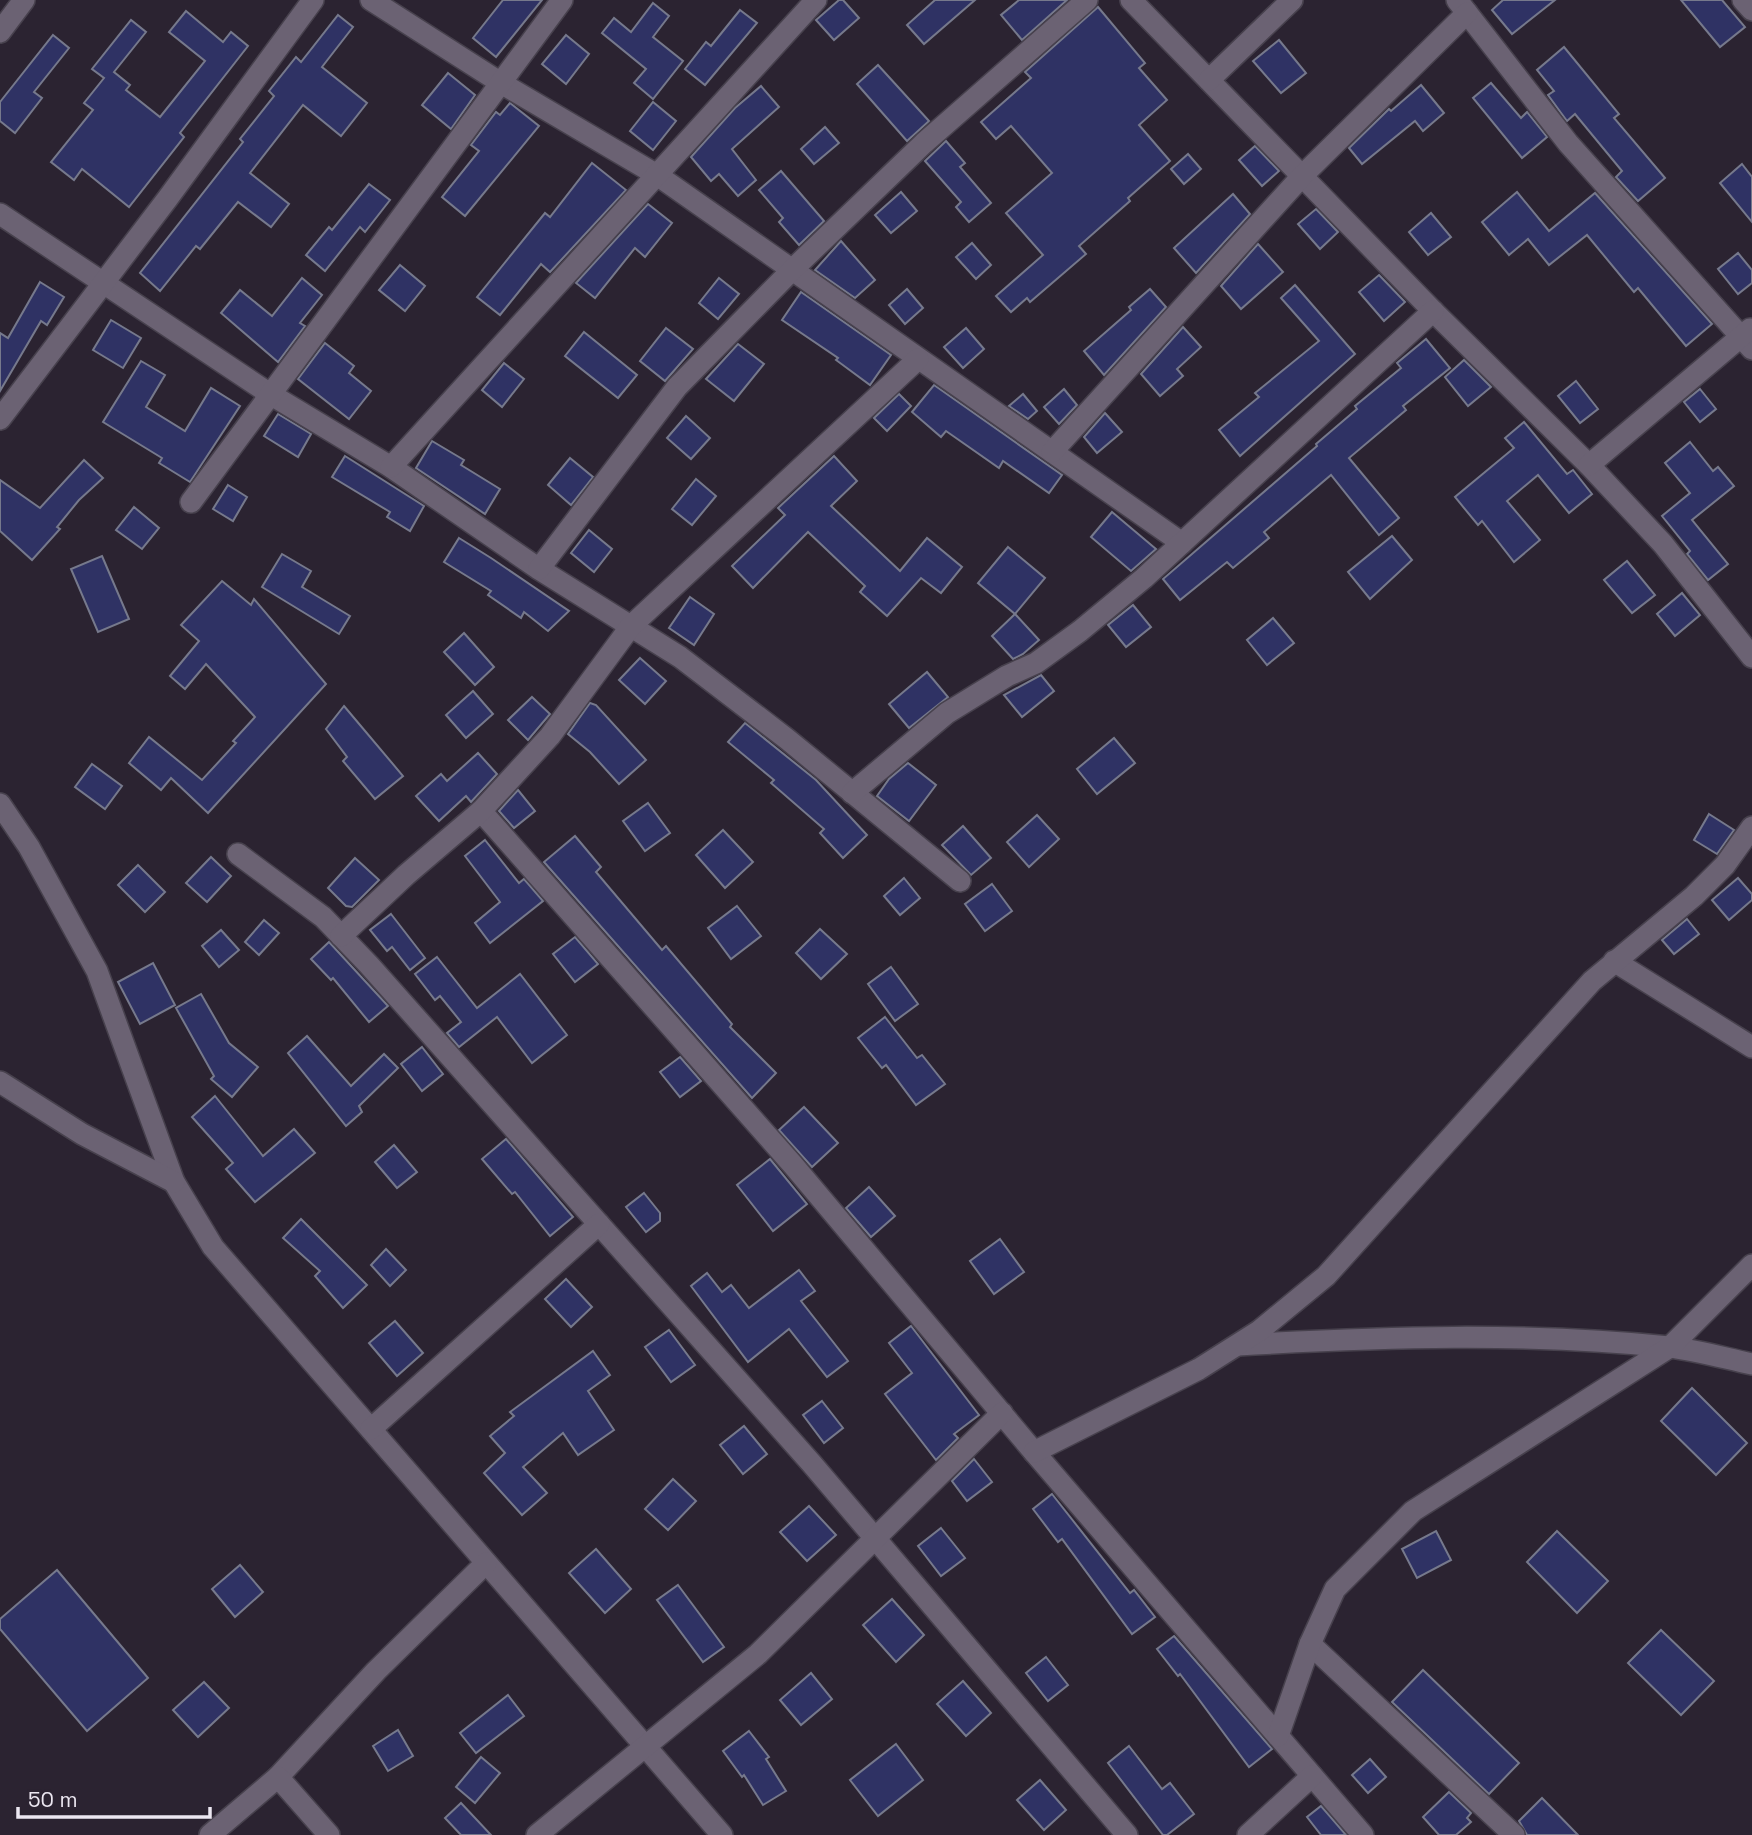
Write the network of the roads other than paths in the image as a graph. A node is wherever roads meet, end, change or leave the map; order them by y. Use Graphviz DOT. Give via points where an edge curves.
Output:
graph roads {
  1 [pos="24,0"];
  2 [pos="313,0"];
  3 [pos="371,0"];
  4 [pos="562,0"];
  5 [pos="816,0"];
  6 [pos="1087,0"];
  7 [pos="1131,0"];
  8 [pos="1292,0"];
  9 [pos="1743,0"];
  10 [pos="1462,6"];
  11 [pos="1752,10"];
  12 [pos="0,32"];
  13 [pos="1209,80"];
  14 [pos="502,83"];
  15 [pos="657,175"];
  16 [pos="1303,176"];
  17 [pos="0,214"];
  18 [pos="791,271"];
  19 [pos="104,283"];
  20 [pos="1433,311"];
  21 [pos="1748,338"];
  22 [pos="918,359"];
  23 [pos="270,394"];
  24 [pos="0,419"];
  25 [pos="1052,452"];
  26 [pos="1588,465"];
  27 [pos="391,467"];
  28 [pos="191,502"];
  29 [pos="1182,543"];
  30 [pos="539,569"];
  31 [pos="631,626"];
  32 [pos="1752,657"];
  33 [pos="852,793"];
  34 [pos="0,804"];
  35 [pos="481,811"];
  36 [pos="1752,827"];
  37 [pos="238,854"];
  38 [pos="960,881"];
  39 [pos="341,936"];
  40 [pos="1614,961"];
  41 [pos="1752,1047"];
  42 [pos="0,1082"];
  43 [pos="174,1182"];
  44 [pos="599,1224"];
  45 [pos="1752,1265"];
  46 [pos="1236,1345"];
  47 [pos="1670,1348"];
  48 [pos="1752,1364"];
  49 [pos="1002,1413"];
  50 [pos="371,1429"];
  51 [pos="1034,1452"];
  52 [pos="874,1537"];
  53 [pos="486,1563"];
  54 [pos="1310,1644"];
  55 [pos="1278,1736"];
  56 [pos="644,1745"];
  57 [pos="1312,1776"];
  58 [pos="278,1777"];
  59 [pos="210,1835"];
  60 [pos="329,1835"];
  61 [pos="537,1835"];
  62 [pos="722,1835"];
  63 [pos="1127,1835"];
  64 [pos="1248,1835"];
  65 [pos="1363,1835"];
  66 [pos="1514,1835"];
  1 -- 12 [label="street"];
  2 -- 19 [label="street"];
  3 -- 14 [label="street"];
  4 -- 14 [label="street"];
  5 -- 15 [label="street"];
  6 -- 18 [label="street" via="925,143"];
  7 -- 13 [label="street"];
  8 -- 13 [label="street"];
  9 -- 11 [label="street"];
  10 -- 16 [label="street"];
  10 -- 21 [label="street" via="1568,143"];
  13 -- 16 [label="street"];
  14 -- 15 [label="street"];
  14 -- 23 [label="street"];
  15 -- 18 [label="street"];
  15 -- 27 [label="street"];
  16 -- 20 [label="street"];
  16 -- 25 [label="street"];
  17 -- 19 [label="street"];
  18 -- 22 [label="street"];
  18 -- 30 [label="street" via="677,387"];
  19 -- 23 [label="street"];
  19 -- 24 [label="street"];
  20 -- 26 [label="street"];
  20 -- 29 [label="street"];
  21 -- 26 [label="street"];
  22 -- 25 [label="street"];
  22 -- 31 [label="street"];
  23 -- 27 [label="street"];
  23 -- 28 [label="street"];
  25 -- 29 [label="street"];
  26 -- 32 [label="street" via="1662,544"];
  27 -- 30 [label="street"];
  29 -- 33 [label="street" via="1080,631 1036,663 947,713"];
  30 -- 31 [label="street"];
  31 -- 33 [label="street" via="680,657"];
  31 -- 35 [label="street" via="550,736"];
  33 -- 38 [label="street"];
  34 -- 43 [label="street" via="97,971"];
  35 -- 39 [label="street"];
  35 -- 49 [label="street" via="793,1164"];
  36 -- 40 [label="street" via="1725,865 1694,896"];
  37 -- 39 [label="street"];
  39 -- 44 [label="street"];
  40 -- 41 [label="street"];
  40 -- 46 [label="street" via="1501,1079 1326,1276"];
  42 -- 43 [label="street" via="82,1134"];
  43 -- 50 [label="street" via="214,1247"];
  44 -- 50 [label="street"];
  44 -- 52 [label="street"];
  45 -- 47 [label="street"];
  46 -- 47 [label="street" via="1359,1338"];
  46 -- 51 [label="street" via="1187,1375"];
  47 -- 48 [label="street"];
  47 -- 54 [label="street" via="1413,1511 1335,1589"];
  49 -- 51 [label="street"];
  49 -- 52 [label="street"];
  50 -- 53 [label="street"];
  51 -- 55 [label="street"];
  52 -- 56 [label="street" via="758,1654"];
  52 -- 63 [label="street"];
  53 -- 56 [label="street"];
  53 -- 58 [label="street" via="376,1671"];
  54 -- 55 [label="street"];
  54 -- 66 [label="street"];
  55 -- 57 [label="street"];
  56 -- 61 [label="street"];
  56 -- 62 [label="street"];
  57 -- 64 [label="street"];
  57 -- 65 [label="street"];
  58 -- 59 [label="street"];
  58 -- 60 [label="street"];
}
